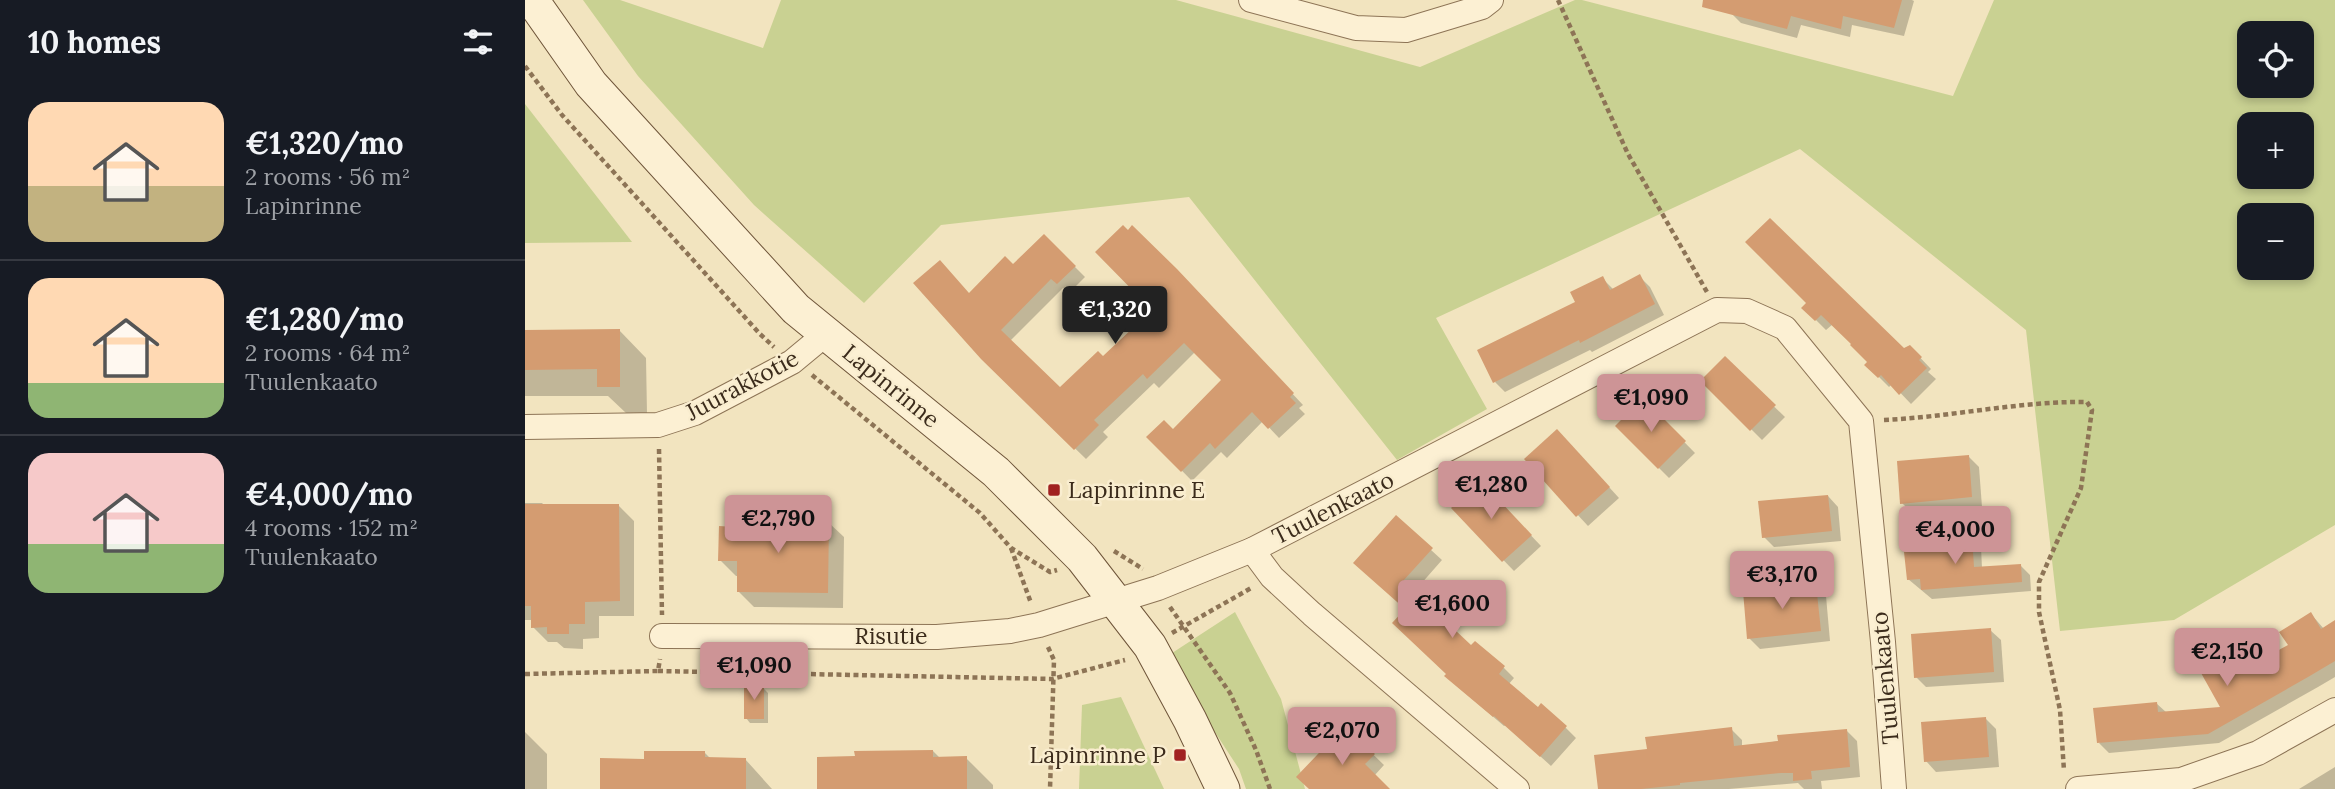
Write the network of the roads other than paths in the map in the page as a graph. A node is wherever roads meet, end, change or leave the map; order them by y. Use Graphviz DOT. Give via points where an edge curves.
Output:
graph roads {
  1 [pos="531,0"];
  2 [pos="1251,0"];
  3 [pos="1492,0"];
  4 [pos="827,333"];
  5 [pos="525,427"];
  6 [pos="1252,550"];
  7 [pos="1115,601"];
  8 [pos="662,636"];
  9 [pos="2335,710"];
  10 [pos="2071,782"];
  11 [pos="1223,789"];
  12 [pos="1517,789"];
  13 [pos="1894,789"];
  1 -- 4 [label="street, Lapinrinne" via="591,84 796,309"];
  2 -- 3 [label="street" via="1356,29 1406,30"];
  4 -- 5 [label="street, Juurakkotie" via="792,362 695,413 657,425"];
  4 -- 7 [label="street, Lapinrinne" via="996,472 1082,558"];
  6 -- 7 [label="street, Tuulenkaato"];
  6 -- 12 [label="street" via="1272,577 1312,614"];
  6 -- 13 [label="street, Tuulenkaato" via="1717,310 1747,311 1786,328 1861,421"];
  7 -- 8 [label="street, Risutie" via="1010,631 937,637"];
  7 -- 11 [label="street, Lapinrinne" via="1150,646"];
  9 -- 10 [label="street" via="2258,753 2181,780"];
}
